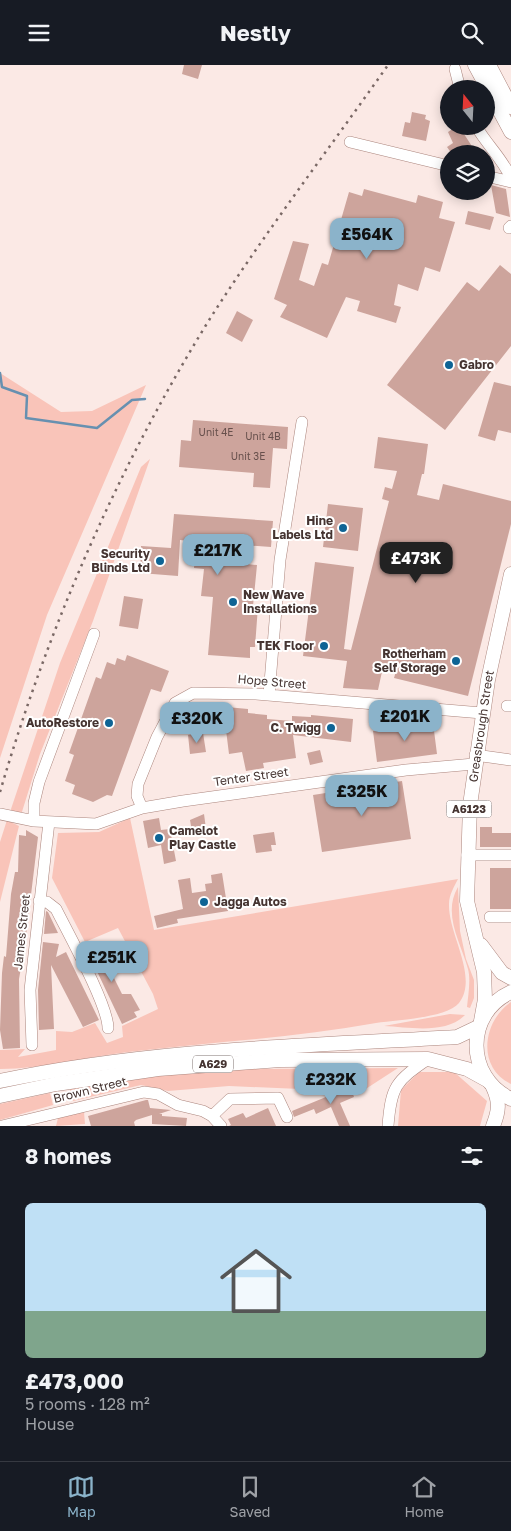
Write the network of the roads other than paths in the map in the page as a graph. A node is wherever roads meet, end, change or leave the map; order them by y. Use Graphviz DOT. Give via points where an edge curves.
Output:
graph roads {
  1 [pos="475,65"];
  2 [pos="489,65"];
  3 [pos="454,69"];
  4 [pos="457,80"];
  5 [pos="501,89"];
  6 [pos="511,107"];
  7 [pos="511,132"];
  8 [pos="483,135"];
  9 [pos="350,141"];
  10 [pos="440,164"];
  11 [pos="510,170"];
  12 [pos="495,178"];
  13 [pos="511,182"];
  14 [pos="302,422"];
  15 [pos="511,574"];
  16 [pos="94,634"];
  17 [pos="269,695"];
  18 [pos="482,713"];
  19 [pos="475,760"];
  20 [pos="511,760"];
  21 [pos="142,808"];
  22 [pos="0,814"];
  23 [pos="34,821"];
  24 [pos="49,822"];
  25 [pos="467,855"];
  26 [pos="511,855"];
  27 [pos="39,901"];
  28 [pos="490,917"];
  29 [pos="511,917"];
  30 [pos="478,940"];
  31 [pos="511,979"];
  32 [pos="511,992"];
  33 [pos="479,1024"];
  34 [pos="108,1028"];
  35 [pos="32,1045"];
  36 [pos="428,1059"];
  37 [pos="0,1081"];
  38 [pos="490,1084"];
  39 [pos="0,1095"];
  40 [pos="511,1099"];
  41 [pos="212,1116"];
  42 [pos="286,1117"];
  43 [pos="48,1121"];
  44 [pos="2,1126"];
  45 [pos="221,1126"];
  46 [pos="388,1126"];
  47 [pos="493,1126"];
  1 -- 5 [label="main road"];
  2 -- 5 [label="main road"];
  3 -- 4 [label="street"];
  5 -- 6 [label="main road"];
  5 -- 7 [label="main road"];
  8 -- 11 [label="street"];
  9 -- 10 [label="street"];
  12 -- 13 [label="street"];
  14 -- 17 [label="street" via="280,559"];
  15 -- 18 [label="main road, Greasbrough Street / A6123"];
  16 -- 23 [label="street" via="39,782"];
  17 -- 18 [label="street, Hope Street"];
  17 -- 21 [label="street, Hope Street" via="193,693 176,703 138,784 137,796"];
  18 -- 19 [label="main road, Greasbrough Street / A6123"];
  19 -- 20 [label="street, Tenter Street"];
  19 -- 21 [label="street, Tenter Street"];
  19 -- 25 [label="main road, Greasbrough Street / A6123"];
  21 -- 24 [label="street, Tenter Street" via="96,824"];
  22 -- 23 [label="street, Tenter Street"];
  23 -- 24 [label="street, Tenter Street"];
  24 -- 27 [label="street, James Street"];
  25 -- 26 [label="street"];
  25 -- 30 [label="main road, Greasbrough Street / A6123" via="467,901"];
  27 -- 34 [label="street" via="47,902 56,909 94,989"];
  27 -- 35 [label="street, James Street" via="30,991"];
  28 -- 29 [label="street"];
  30 -- 31 [label="main road, Greasbrough Street / A6123" via="502,973"];
  30 -- 33 [label="main road, Greasbrough Street / A6123" via="485,999"];
  32 -- 33 [label="main road" via="495,1002"];
  33 -- 37 [label="main road, A629" via="457,1037 184,1053"];
  33 -- 38 [label="main road, Greasbrough Street" via="476,1057"];
  36 -- 38 [label="main road, A629" via="466,1069"];
  36 -- 39 [label="main road, A629" via="209,1065 100,1077"];
  36 -- 46 [label="street" via="402,1077 390,1100"];
  38 -- 40 [label="main road"];
  38 -- 47 [label="main road, Greasbrough Street" via="499,1100"];
  41 -- 42 [label="street" via="230,1099 240,1097 278,1098"];
  41 -- 43 [label="street, Brown Street" via="178,1105 158,1094 144,1092"];
  41 -- 45 [label="street"];
  43 -- 44 [label="street, Brown Street"];
}
